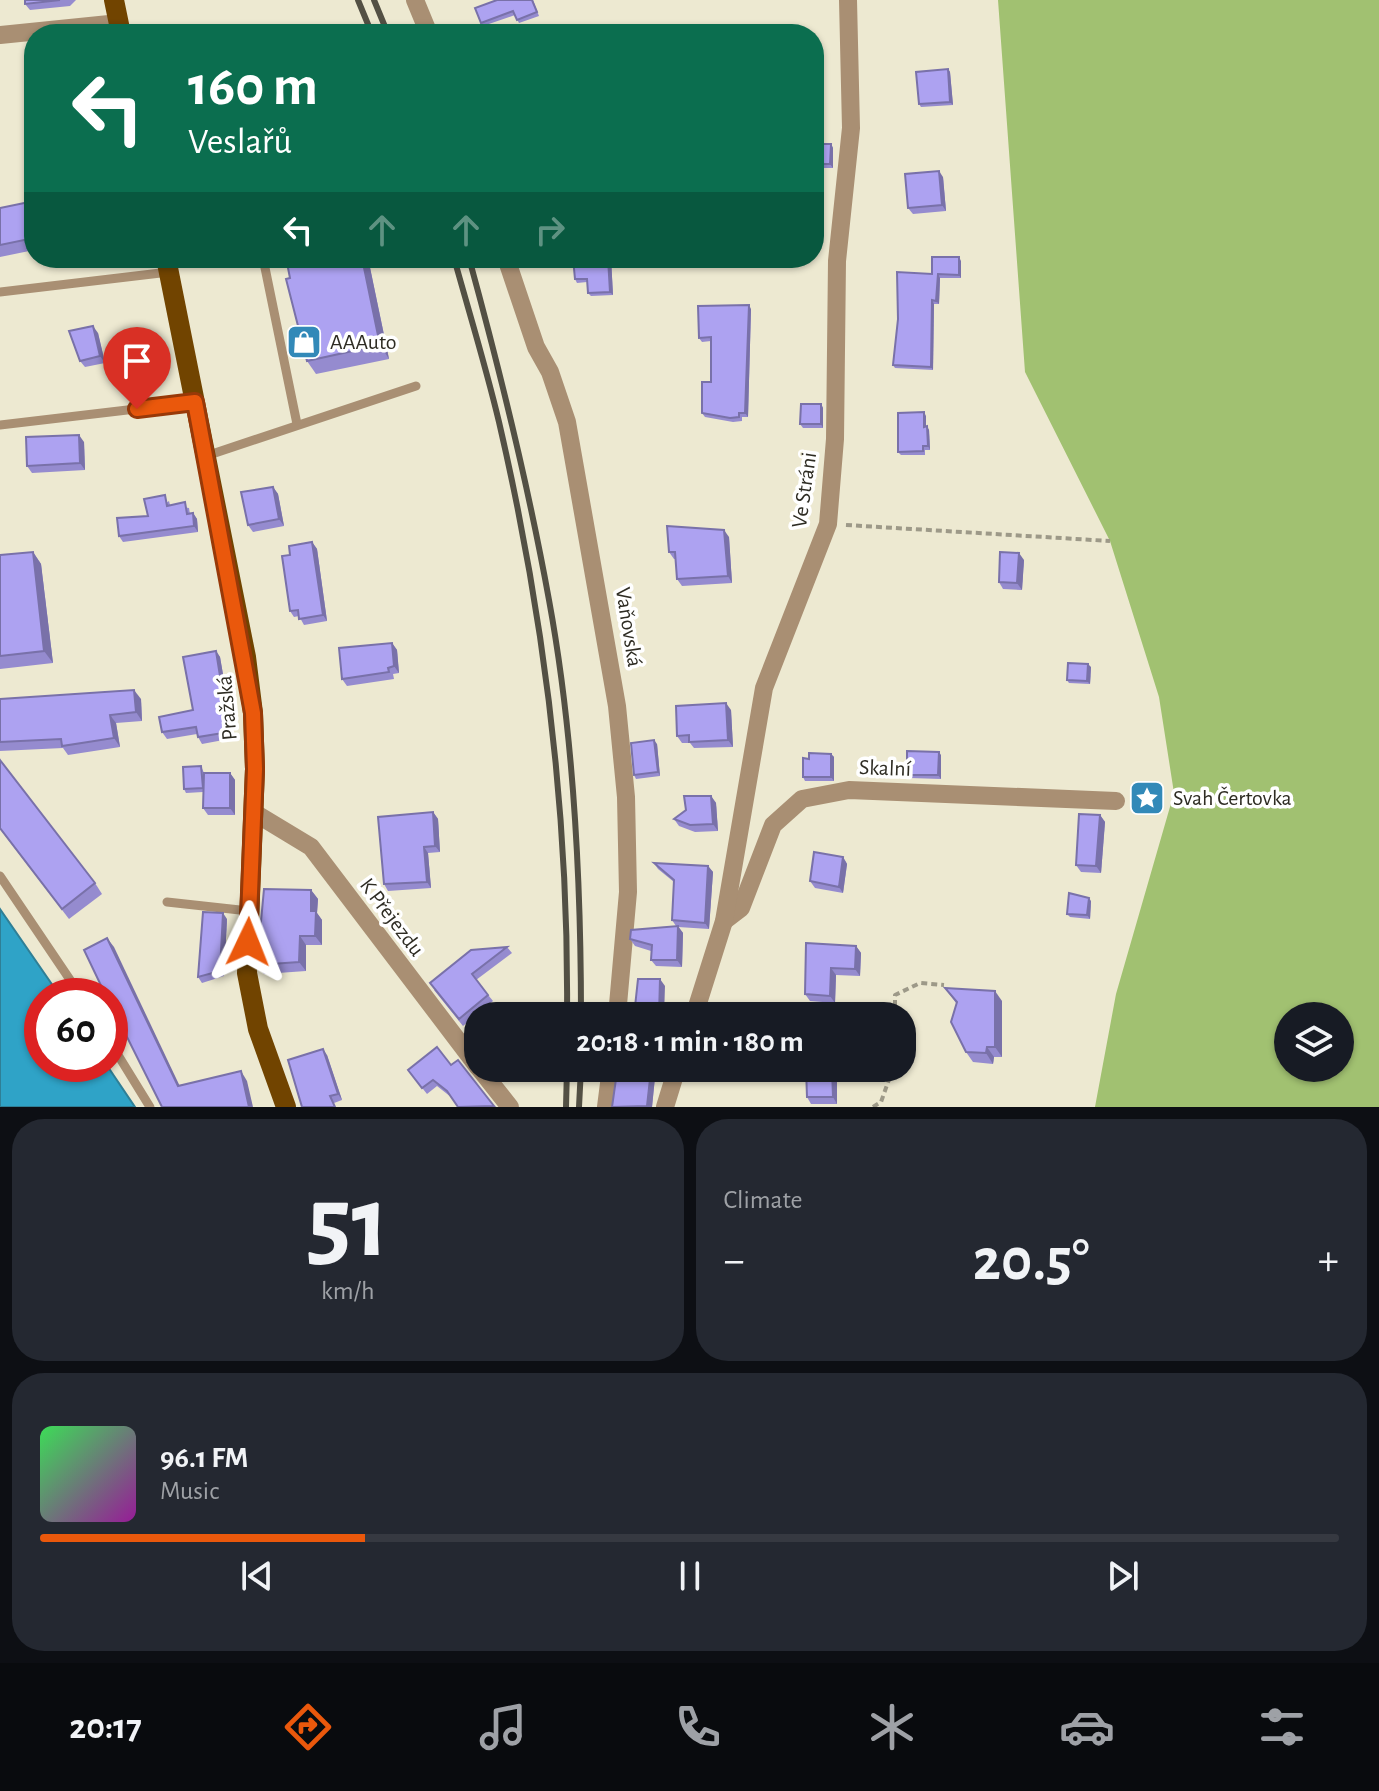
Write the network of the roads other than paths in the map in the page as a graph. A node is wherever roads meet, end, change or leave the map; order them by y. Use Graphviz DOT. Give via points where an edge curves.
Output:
graph roads {
  1 [pos="114,0"];
  2 [pos="415,0"];
  3 [pos="848,0"];
  4 [pos="119,24"];
  5 [pos="425,24"];
  6 [pos="24,34"];
  7 [pos="0,35"];
  8 [pos="154,268"];
  9 [pos="169,268"];
  10 [pos="265,268"];
  11 [pos="510,268"];
  12 [pos="0,292"];
  13 [pos="416,386"];
  14 [pos="195,402"];
  15 [pos="297,424"];
  16 [pos="0,425"];
  17 [pos="206,456"];
  18 [pos="1116,801"];
  19 [pos="253,812"];
  20 [pos="0,876"];
  21 [pos="167,902"];
  22 [pos="249,911"];
  23 [pos="724,921"];
  24 [pos="69,978"];
  25 [pos="618,1002"];
  26 [pos="698,1002"];
  27 [pos="464,1049"];
  28 [pos="128,1071"];
  29 [pos="489,1082"];
  30 [pos="609,1082"];
  31 [pos="673,1082"];
  32 [pos="150,1107"];
  33 [pos="286,1107"];
  34 [pos="510,1107"];
  35 [pos="606,1107"];
  36 [pos="665,1107"];
  1 -- 4 [label="main road"];
  2 -- 5 [label="street"];
  3 -- 23 [label="street, Ve Stráni" via="851,128 837,261 835,439 828,524 764,688"];
  6 -- 7 [label="street"];
  8 -- 12 [label="lane" via="68,287"];
  9 -- 14 [label="main road, Pražská"];
  10 -- 15 [label="lane"];
  11 -- 25 [label="street, Vaňovská" via="567,422 617,706 628,892"];
  13 -- 15 [label="lane"];
  14 -- 16 [label="lane"];
  14 -- 17 [label="main road, Pražská"];
  15 -- 17 [label="lane"];
  17 -- 19 [label="main road, Pražská" via="252,699"];
  18 -- 23 [label="street, Skalní" via="849,790 802,799 773,825 741,908"];
  19 -- 22 [label="main road, Pražská"];
  19 -- 27 [label="street, K Přejezdu" via="311,847"];
  20 -- 24 [label="lane"];
  21 -- 22 [label="lane"];
  22 -- 33 [label="main road, Pražská" via="250,999"];
  23 -- 26 [label="street, Ve Stráni"];
  28 -- 32 [label="lane"];
  29 -- 34 [label="street, K Přejezdu"];
  30 -- 35 [label="street"];
  31 -- 36 [label="street"];
}
